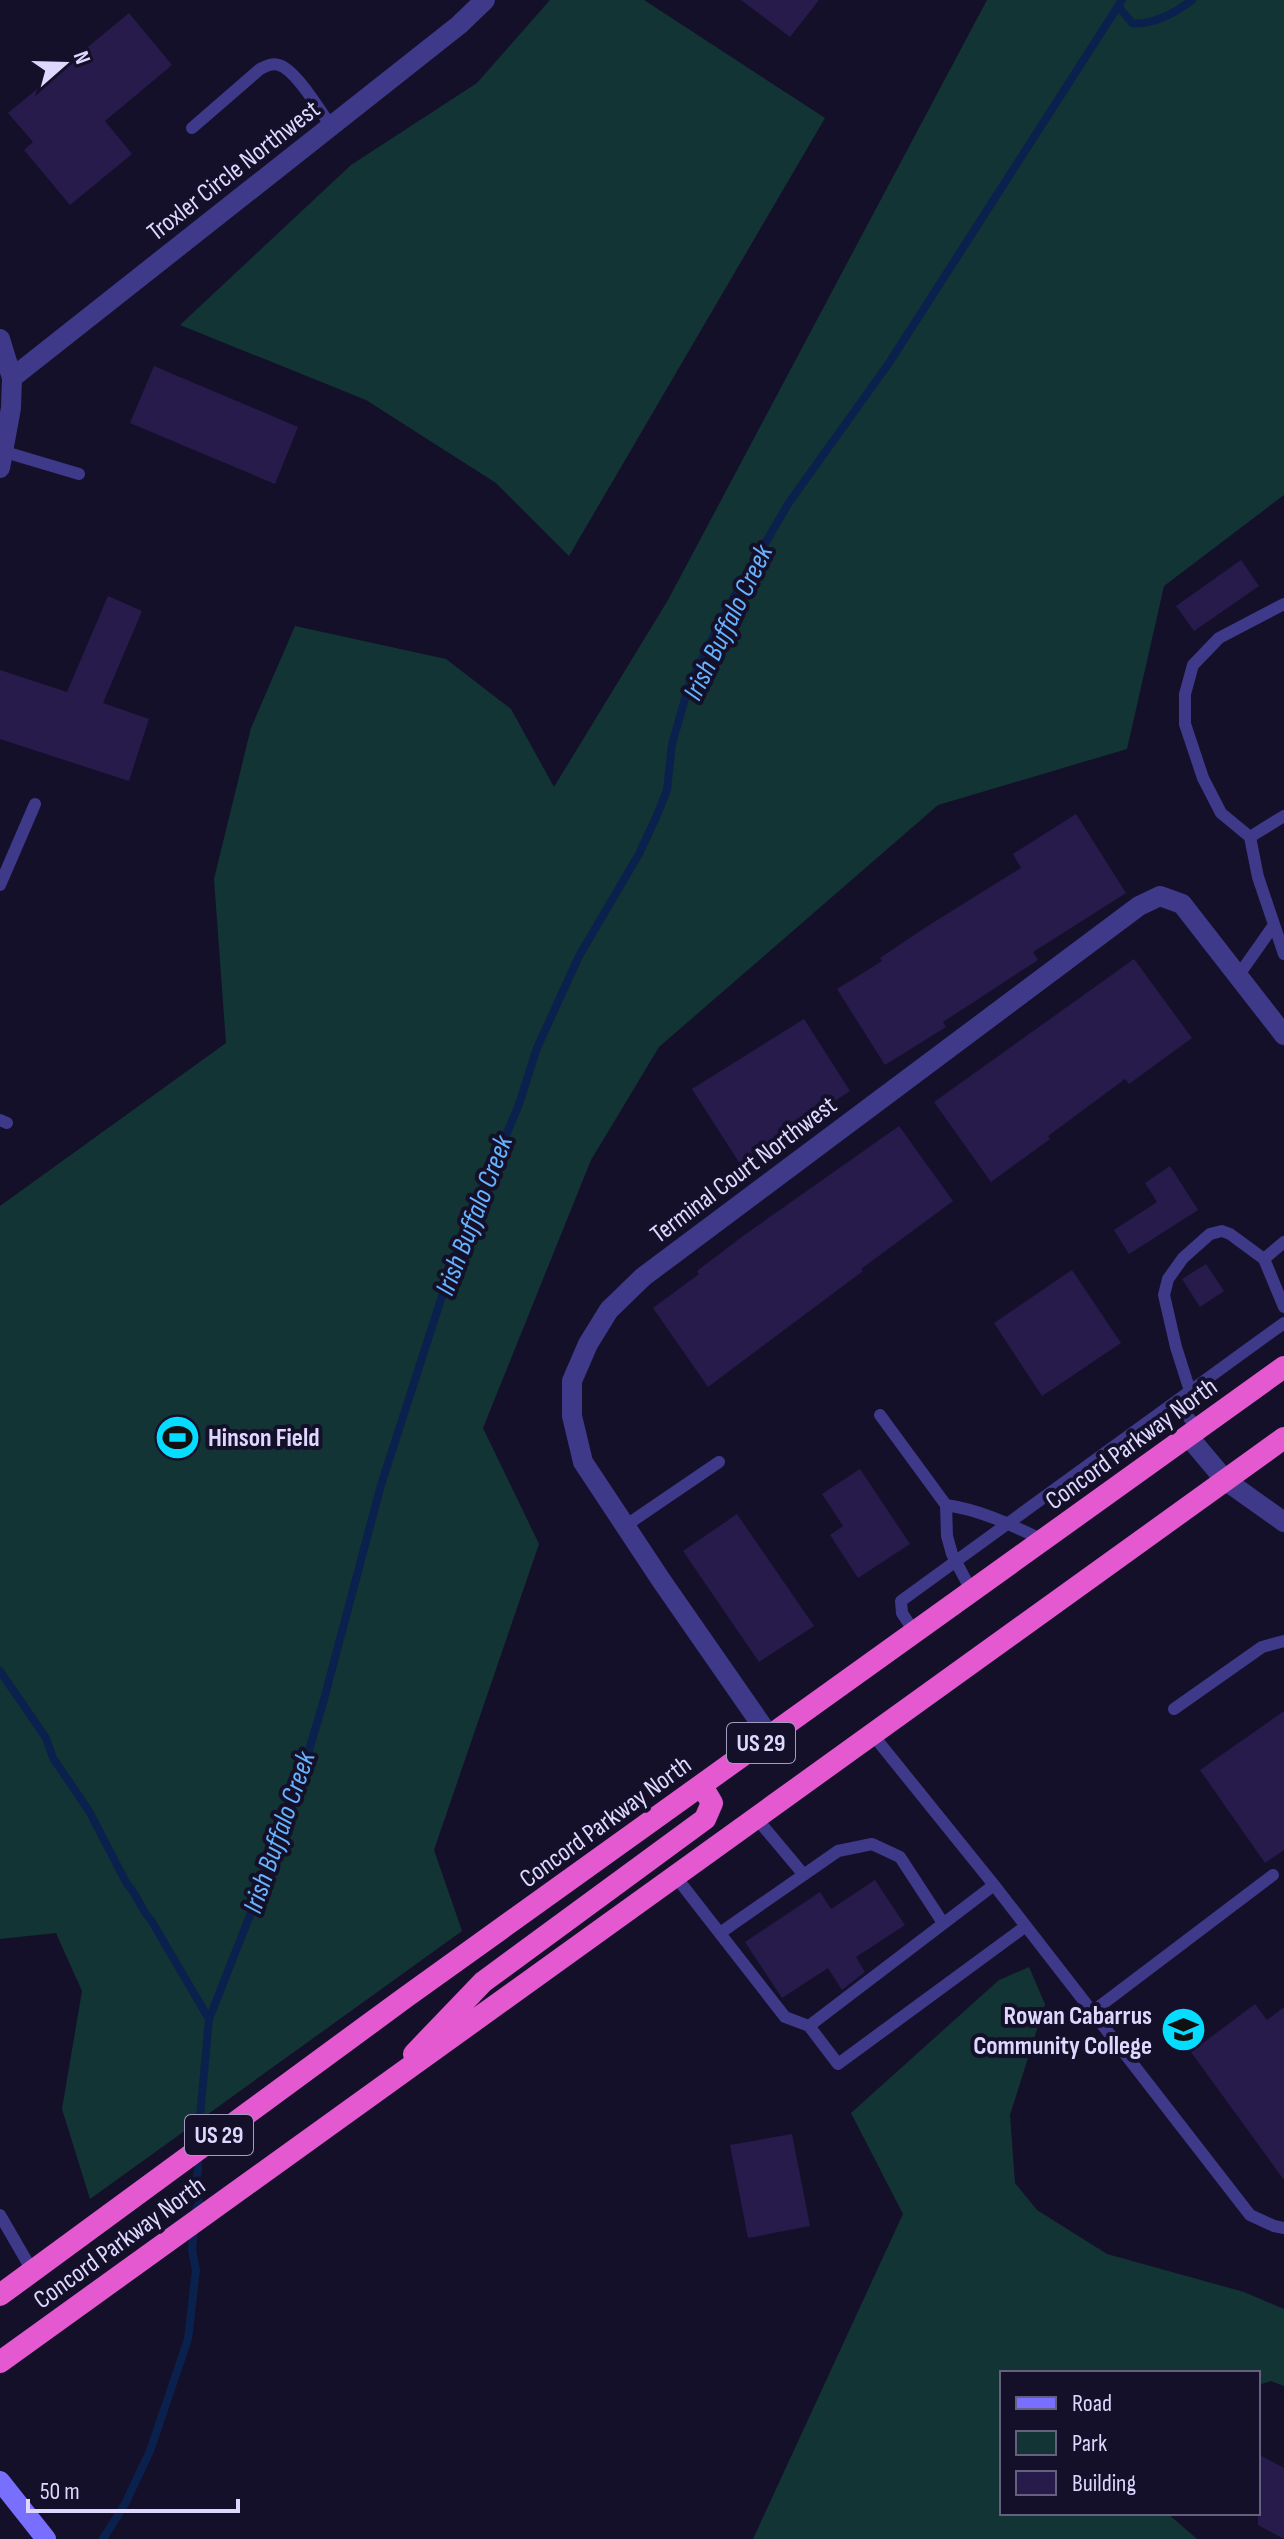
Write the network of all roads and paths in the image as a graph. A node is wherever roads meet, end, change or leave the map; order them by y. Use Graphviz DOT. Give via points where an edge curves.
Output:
graph roads {
  1 [pos="485,0"];
  2 [pos="331,126"];
  3 [pos="192,128"];
  4 [pos="0,339"];
  5 [pos="12,378"];
  6 [pos="2,460"];
  7 [pos="79,474"];
  8 [pos="1284,604"];
  9 [pos="35,804"];
  10 [pos="1284,816"];
  11 [pos="1250,837"];
  12 [pos="0,885"];
  13 [pos="1274,925"];
  14 [pos="1284,954"];
  15 [pos="1238,976"];
  16 [pos="1284,1035"];
  17 [pos="1284,1242"];
  18 [pos="1264,1259"];
  19 [pos="1284,1307"];
  20 [pos="1284,1323"];
  21 [pos="1284,1367"];
  22 [pos="1190,1391"];
  23 [pos="1176,1402"];
  24 [pos="880,1415"];
  25 [pos="1193,1433"];
  26 [pos="1284,1438"];
  27 [pos="719,1462"];
  28 [pos="1225,1480"];
  29 [pos="946,1505"];
  30 [pos="1284,1522"];
  31 [pos="1008,1524"];
  32 [pos="625,1526"];
  33 [pos="1043,1540"];
  34 [pos="955,1562"];
  35 [pos="972,1592"];
  36 [pos="915,1633"];
  37 [pos="1284,1641"];
  38 [pos="1174,1709"];
  39 [pos="873,1735"];
  40 [pos="770,1737"];
  41 [pos="702,1786"];
  42 [pos="757,1819"];
  43 [pos="804,1875"];
  44 [pos="1273,1875"];
  45 [pos="676,1877"];
  46 [pos="994,1885"];
  47 [pos="943,1923"];
  48 [pos="1026,1926"];
  49 [pos="720,1933"];
  50 [pos="1092,2012"];
  51 [pos="809,2026"];
  52 [pos="380,2089"];
  53 [pos="0,2215"];
  54 [pos="1284,2228"];
  55 [pos="33,2272"];
  56 [pos="0,2295"];
  57 [pos="0,2362"];
  58 [pos="0,2481"];
  59 [pos="46,2539"];
  1 -- 2 [label="street, Troxler Circle Northwest"];
  2 -- 3 [label="lane" via="291,73 270,64"];
  2 -- 5 [label="street, Troxler Circle Northwest"];
  4 -- 5 [label="street"];
  5 -- 6 [label="street"];
  6 -- 7 [label="lane"];
  8 -- 11 [label="lane" via="1219,638 1193,665 1185,694 1185,724 1203,778 1221,813"];
  9 -- 12 [label="lane"];
  10 -- 11 [label="lane"];
  11 -- 13 [label="lane"];
  13 -- 14 [label="lane"];
  13 -- 15 [label="lane"];
  15 -- 16 [label="street, Terminal Court Northwest"];
  15 -- 32 [label="street, Terminal Court Northwest" via="1182,904 1160,896 1149,901 643,1277 609,1310 572,1381 572,1416 583,1462"];
  17 -- 18 [label="lane"];
  18 -- 19 [label="lane"];
  18 -- 22 [label="lane" via="1222,1231 1210,1234 1183,1258 1168,1279 1164,1295"];
  20 -- 22 [label="lane"];
  21 -- 25 [label="highway, Concord Parkway North / US 29"];
  22 -- 23 [label="lane"];
  23 -- 25 [label="lane"];
  23 -- 31 [label="lane"];
  24 -- 29 [label="lane"];
  25 -- 28 [label="street"];
  25 -- 33 [label="highway, Concord Parkway North / US 29"];
  26 -- 28 [label="highway, Concord Parkway North / US 29"];
  27 -- 32 [label="lane"];
  28 -- 30 [label="street"];
  28 -- 39 [label="highway, Concord Parkway North / US 29"];
  29 -- 31 [label="lane"];
  29 -- 34 [label="lane"];
  31 -- 33 [label="lane"];
  31 -- 34 [label="lane"];
  32 -- 40 [label="street, Terminal Court Northwest"];
  33 -- 35 [label="highway, Concord Parkway North / US 29"];
  34 -- 35 [label="lane"];
  34 -- 36 [label="lane" via="901,1601"];
  35 -- 36 [label="highway, Concord Parkway North / US 29"];
  36 -- 40 [label="highway, Concord Parkway North / US 29"];
  37 -- 38 [label="lane" via="1262,1647"];
  39 -- 42 [label="highway, Concord Parkway North / US 29"];
  39 -- 46 [label="lane"];
  40 -- 41 [label="highway, Concord Parkway North / US 29"];
  41 -- 52 [label="highway" via="712,1803 705,1819 483,1982"];
  41 -- 55 [label="highway, Concord Parkway North / US 29"];
  42 -- 43 [label="lane"];
  42 -- 45 [label="highway, Concord Parkway North / US 29"];
  43 -- 47 [label="lane" via="838,1851 872,1844 900,1857"];
  43 -- 49 [label="lane"];
  44 -- 50 [label="lane"];
  45 -- 49 [label="lane"];
  45 -- 52 [label="highway, Concord Parkway North / US 29"];
  46 -- 47 [label="lane"];
  46 -- 48 [label="lane"];
  47 -- 51 [label="lane"];
  48 -- 50 [label="lane"];
  48 -- 51 [label="lane" via="838,2064"];
  49 -- 51 [label="lane" via="785,2017"];
  50 -- 54 [label="lane" via="1250,2215"];
  52 -- 57 [label="highway, Concord Parkway North / US 29"];
  53 -- 55 [label="lane"];
  55 -- 56 [label="highway, Concord Parkway North / US 29"];
  58 -- 59 [label="main road"];
}
